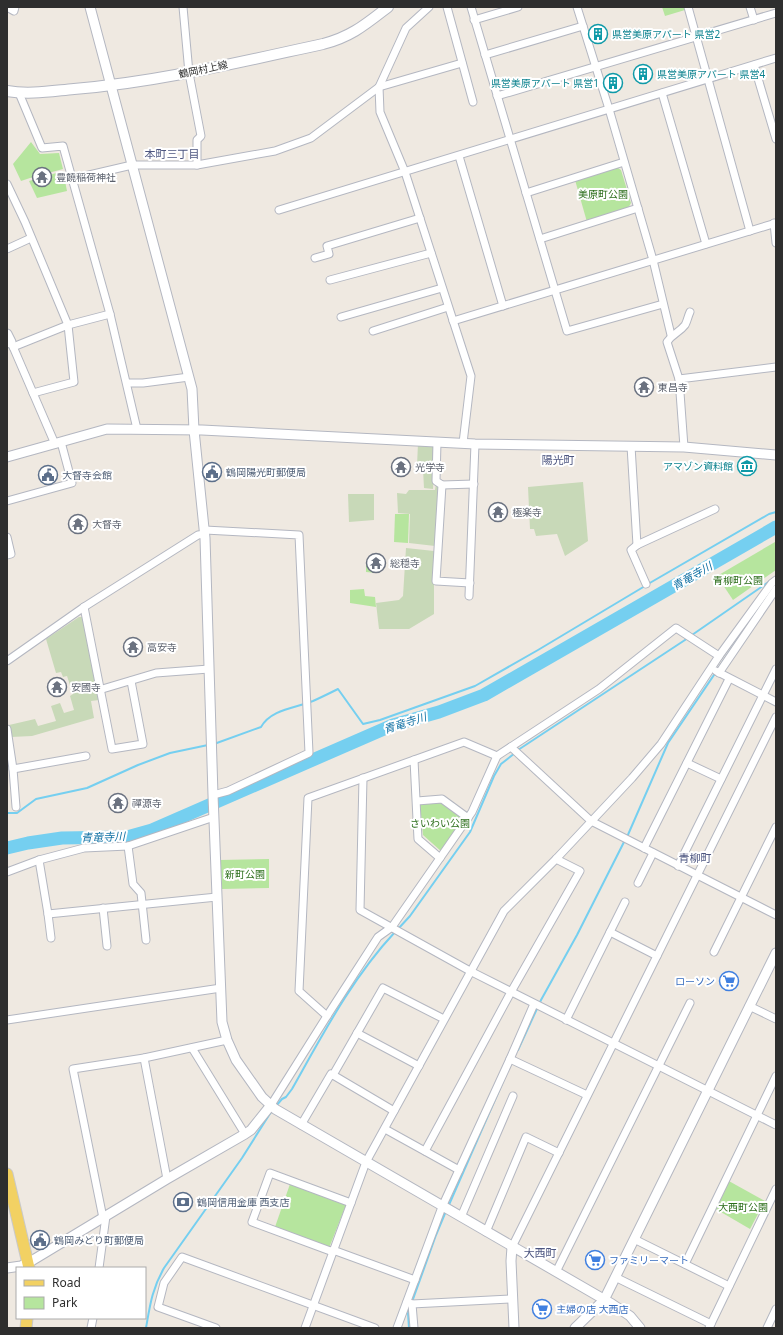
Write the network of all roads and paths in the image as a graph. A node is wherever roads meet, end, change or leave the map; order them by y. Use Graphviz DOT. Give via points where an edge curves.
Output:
graph roads {
  1 [pos="7,7"];
  2 [pos="15,7"];
  3 [pos="90,7"];
  4 [pos="183,7"];
  5 [pos="388,7"];
  6 [pos="429,7"];
  7 [pos="447,7"];
  8 [pos="470,7"];
  9 [pos="518,7"];
  10 [pos="577,7"];
  11 [pos="688,7"];
  12 [pos="750,7"];
  13 [pos="776,13"];
  14 [pos="474,20"];
  15 [pos="754,20"];
  16 [pos="583,26"];
  17 [pos="696,37"];
  18 [pos="485,55"];
  19 [pos="776,58"];
  20 [pos="462,63"];
  21 [pos="754,65"];
  22 [pos="596,67"];
  23 [pos="189,73"];
  24 [pos="708,79"];
  25 [pos="111,86"];
  26 [pos="379,87"];
  27 [pos="11,92"];
  28 [pos="662,93"];
  29 [pos="497,96"];
  30 [pos="473,102"];
  31 [pos="609,109"];
  32 [pos="776,139"];
  33 [pos="510,140"];
  34 [pos="459,156"];
  35 [pos="624,162"];
  36 [pos="132,165"];
  37 [pos="197,165"];
  38 [pos="405,172"];
  39 [pos="72,179"];
  40 [pos="7,184"];
  41 [pos="526,193"];
  42 [pos="638,208"];
  43 [pos="279,210"];
  44 [pos="420,218"];
  45 [pos="775,223"];
  46 [pos="750,231"];
  47 [pos="31,238"];
  48 [pos="540,239"];
  49 [pos="776,243"];
  50 [pos="706,244"];
  51 [pos="7,249"];
  52 [pos="431,253"];
  53 [pos="315,258"];
  54 [pos="653,260"];
  55 [pos="330,280"];
  56 [pos="442,288"];
  57 [pos="555,290"];
  58 [pos="663,304"];
  59 [pos="503,306"];
  60 [pos="448,307"];
  61 [pos="690,312"];
  62 [pos="110,314"];
  63 [pos="341,317"];
  64 [pos="453,321"];
  65 [pos="68,325"];
  66 [pos="373,331"];
  67 [pos="671,335"];
  68 [pos="9,341"];
  69 [pos="776,367"];
  70 [pos="189,376"];
  71 [pos="679,379"];
  72 [pos="127,383"];
  73 [pos="33,393"];
  74 [pos="137,429"];
  75 [pos="194,430"];
  76 [pos="437,442"];
  77 [pos="58,443"];
  78 [pos="463,443"];
  79 [pos="475,444"];
  80 [pos="631,446"];
  81 [pos="684,447"];
  82 [pos="776,455"];
  83 [pos="7,457"];
  84 [pos="474,484"];
  85 [pos="442,485"];
  86 [pos="7,501"];
  87 [pos="714,509"];
  88 [pos="205,532"];
  89 [pos="7,537"];
  90 [pos="637,545"];
  91 [pos="7,555"];
  92 [pos="776,580"];
  93 [pos="470,584"];
  94 [pos="646,584"];
  95 [pos="776,589"];
  96 [pos="469,596"];
  97 [pos="84,607"];
  98 [pos="719,656"];
  99 [pos="7,661"];
  100 [pos="209,669"];
  101 [pos="711,669"];
  102 [pos="776,669"];
  103 [pos="719,673"];
  104 [pos="729,679"];
  105 [pos="131,680"];
  106 [pos="100,690"];
  107 [pos="762,696"];
  108 [pos="776,702"];
  109 [pos="776,717"];
  110 [pos="7,729"];
  111 [pos="511,747"];
  112 [pos="86,756"];
  113 [pos="497,756"];
  114 [pos="414,760"];
  115 [pos="687,763"];
  116 [pos="13,769"];
  117 [pos="363,778"];
  118 [pos="721,779"];
  119 [pos="213,795"];
  120 [pos="416,801"];
  121 [pos="16,807"];
  122 [pos="214,818"];
  123 [pos="468,818"];
  124 [pos="591,821"];
  125 [pos="776,827"];
  126 [pos="128,846"];
  127 [pos="644,848"];
  128 [pos="653,853"];
  129 [pos="440,858"];
  130 [pos="556,859"];
  131 [pos="39,860"];
  132 [pos="678,866"];
  133 [pos="7,872"];
  134 [pos="697,875"];
  135 [pos="638,883"];
  136 [pos="217,896"];
  137 [pos="741,897"];
  138 [pos="625,902"];
  139 [pos="142,904"];
  140 [pos="103,908"];
  141 [pos="48,914"];
  142 [pos="776,915"];
  143 [pos="392,927"];
  144 [pos="610,932"];
  145 [pos="51,938"];
  146 [pos="146,940"];
  147 [pos="107,946"];
  148 [pos="714,952"];
  149 [pos="776,953"];
  150 [pos="657,956"];
  151 [pos="470,971"];
  152 [pos="221,988"];
  153 [pos="511,992"];
  154 [pos="690,1003"];
  155 [pos="534,1004"];
  156 [pos="749,1006"];
  157 [pos="327,1016"];
  158 [pos="444,1019"];
  159 [pos="776,1019"];
  160 [pos="7,1020"];
  161 [pos="566,1020"];
  162 [pos="357,1033"];
  163 [pos="227,1040"];
  164 [pos="614,1043"];
  165 [pos="192,1048"];
  166 [pos="144,1058"];
  167 [pos="510,1059"];
  168 [pos="419,1066"];
  169 [pos="658,1066"];
  170 [pos="333,1075"];
  171 [pos="776,1076"];
  172 [pos="708,1090"];
  173 [pos="587,1095"];
  174 [pos="513,1096"];
  175 [pos="271,1105"];
  176 [pos="394,1111"];
  177 [pos="757,1115"];
  178 [pos="776,1124"];
  179 [pos="301,1125"];
  180 [pos="385,1129"];
  181 [pos="245,1134"];
  182 [pos="425,1151"];
  183 [pos="559,1153"];
  184 [pos="366,1162"];
  185 [pos="459,1170"];
  186 [pos="7,1174"];
  187 [pos="167,1179"];
  188 [pos="776,1189"];
  189 [pos="351,1203"];
  190 [pos="442,1207"];
  191 [pos="104,1217"];
  192 [pos="461,1217"];
  193 [pos="486,1232"];
  194 [pos="634,1239"];
  195 [pos="512,1247"];
  196 [pos="333,1251"];
  197 [pos="685,1264"];
  198 [pos="29,1265"];
  199 [pos="99,1267"];
  200 [pos="7,1268"];
  201 [pos="556,1272"];
  202 [pos="615,1277"];
  203 [pos="415,1280"];
  204 [pos="730,1286"];
  205 [pos="512,1299"];
  206 [pos="604,1300"];
  207 [pos="410,1303"];
  208 [pos="313,1305"];
  209 [pos="776,1309"];
  210 [pos="710,1326"];
  211 [pos="578,1327"];
  212 [pos="216,1328"];
  213 [pos="305,1328"];
  214 [pos="375,1328"];
  215 [pos="397,1328"];
  216 [pos="414,1328"];
  217 [pos="514,1328"];
  218 [pos="640,1328"];
  219 [pos="767,1328"];
  1 -- 2 [label="street" via="14,11"];
  3 -- 25 [label="street"];
  4 -- 23 [label="street"];
  5 -- 23 [label="main road, 鶴岡村上線" via="360,29 336,40"];
  6 -- 26 [label="street" via="406,28"];
  7 -- 20 [label="street"];
  8 -- 14 [label="street"];
  9 -- 14 [label="street"];
  10 -- 16 [label="street"];
  11 -- 17 [label="street"];
  12 -- 15 [label="street"];
  13 -- 15 [label="street"];
  14 -- 18 [label="street"];
  15 -- 17 [label="street"];
  16 -- 18 [label="street"];
  16 -- 22 [label="street"];
  17 -- 22 [label="street"];
  17 -- 24 [label="street"];
  18 -- 29 [label="street"];
  19 -- 21 [label="street"];
  20 -- 26 [label="street"];
  20 -- 30 [label="street"];
  21 -- 24 [label="street"];
  21 -- 32 [label="street"];
  22 -- 29 [label="street"];
  22 -- 31 [label="street"];
  23 -- 25 [label="main road, 鶴岡村上線"];
  23 -- 37 [label="street" via="201,136 197,140"];
  24 -- 28 [label="street"];
  24 -- 46 [label="street"];
  25 -- 27 [label="main road, 鶴岡村上線"];
  25 -- 36 [label="street"];
  26 -- 37 [label="street" via="311,138 275,151"];
  26 -- 38 [label="street" via="380,112"];
  27 -- 39 [label="street" via="42,148 63,146"];
  28 -- 31 [label="street"];
  28 -- 50 [label="street"];
  29 -- 33 [label="street"];
  31 -- 33 [label="street"];
  31 -- 35 [label="street"];
  33 -- 34 [label="street"];
  33 -- 41 [label="street"];
  34 -- 38 [label="street"];
  34 -- 59 [label="street"];
  35 -- 41 [label="street"];
  35 -- 42 [label="street"];
  36 -- 37 [label="street"];
  36 -- 39 [label="street"];
  36 -- 70 [label="street"];
  38 -- 43 [label="street"];
  38 -- 44 [label="street"];
  39 -- 62 [label="street"];
  40 -- 47 [label="street"];
  41 -- 48 [label="street"];
  42 -- 48 [label="street"];
  42 -- 54 [label="street"];
  44 -- 52 [label="street"];
  44 -- 53 [label="street" via="327,246 329,254"];
  45 -- 46 [label="street"];
  45 -- 49 [label="street"];
  46 -- 50 [label="street"];
  47 -- 51 [label="street"];
  47 -- 65 [label="street"];
  48 -- 57 [label="street"];
  50 -- 54 [label="street"];
  52 -- 55 [label="street"];
  52 -- 56 [label="street"];
  54 -- 57 [label="street"];
  54 -- 58 [label="street"];
  56 -- 60 [label="street"];
  56 -- 63 [label="street"];
  57 -- 58 [label="street" via="567,330"];
  57 -- 59 [label="street"];
  58 -- 67 [label="street"];
  59 -- 64 [label="street"];
  60 -- 64 [label="street"];
  60 -- 66 [label="street"];
  61 -- 67 [label="street" via="686,324"];
  62 -- 65 [label="street"];
  62 -- 72 [label="street"];
  64 -- 78 [label="street" via="471,376"];
  65 -- 68 [label="street"];
  65 -- 73 [label="street" via="74,382"];
  67 -- 71 [label="street" via="667,342"];
  68 -- 73 [label="street"];
  69 -- 71 [label="street"];
  70 -- 72 [label="street"];
  70 -- 75 [label="street"];
  71 -- 81 [label="street"];
  72 -- 74 [label="street"];
  73 -- 77 [label="street"];
  74 -- 75 [label="street"];
  74 -- 77 [label="street" via="107,429"];
  75 -- 76 [label="street"];
  75 -- 88 [label="street"];
  76 -- 78 [label="street"];
  76 -- 85 [label="street" via="436,481"];
  77 -- 83 [label="street"];
  77 -- 86 [label="street" via="72,483"];
  78 -- 79 [label="street"];
  79 -- 80 [label="street"];
  79 -- 84 [label="street"];
  80 -- 81 [label="street"];
  80 -- 90 [label="street"];
  81 -- 82 [label="street"];
  84 -- 85 [label="street"];
  84 -- 93 [label="street"];
  85 -- 93 [label="street" via="436,581"];
  87 -- 90 [label="street"];
  88 -- 97 [label="street"];
  88 -- 100 [label="street"];
  88 -- 119 [label="street" via="299,535 309,753 228,791"];
  89 -- 91 [label="street" via="12,554"];
  90 -- 94 [label="street" via="631,550"];
  92 -- 98 [label="street"];
  93 -- 96 [label="street"];
  95 -- 103 [label="street"];
  97 -- 99 [label="street"];
  97 -- 106 [label="street"];
  98 -- 101 [label="street"];
  98 -- 111 [label="street" via="676,628 600,690"];
  100 -- 105 [label="street" via="156,673"];
  100 -- 119 [label="street"];
  101 -- 103 [label="street"];
  101 -- 124 [label="street" via="661,744"];
  102 -- 107 [label="street"];
  103 -- 104 [label="street"];
  104 -- 107 [label="street"];
  104 -- 115 [label="street"];
  105 -- 106 [label="street"];
  105 -- 106 [label="street" via="143,744 112,749"];
  107 -- 108 [label="street"];
  107 -- 118 [label="street"];
  109 -- 134 [label="street"];
  110 -- 116 [label="street"];
  111 -- 113 [label="street"];
  111 -- 124 [label="street"];
  112 -- 116 [label="street"];
  113 -- 114 [label="street" via="464,742"];
  113 -- 123 [label="street"];
  114 -- 117 [label="street"];
  114 -- 120 [label="street"];
  115 -- 118 [label="street"];
  115 -- 127 [label="street"];
  116 -- 121 [label="street"];
  117 -- 143 [label="street" via="360,910"];
  117 -- 157 [label="street" via="308,798 299,991"];
  118 -- 132 [label="street"];
  119 -- 122 [label="street"];
  120 -- 123 [label="street" via="442,799"];
  120 -- 129 [label="street" via="418,839"];
  122 -- 126 [label="street"];
  122 -- 136 [label="street"];
  123 -- 129 [label="street"];
  124 -- 127 [label="street"];
  124 -- 130 [label="street"];
  125 -- 137 [label="street"];
  126 -- 131 [label="street" via="84,848"];
  126 -- 139 [label="street" via="133,884 141,893"];
  127 -- 128 [label="street"];
  128 -- 132 [label="street"];
  128 -- 135 [label="street"];
  129 -- 143 [label="street"];
  130 -- 151 [label="street" via="504,911"];
  130 -- 153 [label="street" via="580,871"];
  131 -- 133 [label="street"];
  131 -- 141 [label="street"];
  132 -- 134 [label="street"];
  134 -- 137 [label="street"];
  134 -- 150 [label="street"];
  136 -- 139 [label="street"];
  136 -- 152 [label="street"];
  137 -- 142 [label="street"];
  137 -- 148 [label="street"];
  138 -- 144 [label="street"];
  139 -- 140 [label="street"];
  139 -- 146 [label="street"];
  140 -- 141 [label="street"];
  140 -- 147 [label="street"];
  141 -- 145 [label="street"];
  143 -- 151 [label="street"];
  143 -- 157 [label="street" via="378,938"];
  144 -- 150 [label="street"];
  144 -- 161 [label="street"];
  149 -- 156 [label="street"];
  150 -- 164 [label="street"];
  151 -- 153 [label="street"];
  151 -- 158 [label="street"];
  152 -- 160 [label="street"];
  152 -- 163 [label="street" via="222,1022"];
  153 -- 155 [label="street"];
  153 -- 182 [label="street"];
  154 -- 169 [label="street"];
  155 -- 161 [label="street"];
  155 -- 167 [label="street"];
  156 -- 159 [label="street"];
  156 -- 172 [label="street"];
  157 -- 175 [label="street"];
  158 -- 162 [label="street" via="382,988"];
  158 -- 168 [label="street"];
  161 -- 164 [label="street"];
  162 -- 168 [label="street"];
  162 -- 170 [label="street"];
  163 -- 165 [label="street"];
  163 -- 175 [label="street" via="236,1060 253,1086"];
  164 -- 169 [label="street"];
  164 -- 173 [label="street"];
  165 -- 166 [label="street"];
  165 -- 181 [label="street"];
  166 -- 187 [label="street"];
  166 -- 191 [label="street" via="73,1069"];
  167 -- 173 [label="street"];
  167 -- 185 [label="street"];
  168 -- 176 [label="street"];
  169 -- 172 [label="street"];
  169 -- 201 [label="street"];
  170 -- 176 [label="street"];
  170 -- 179 [label="street" via="331,1074"];
  171 -- 177 [label="street"];
  172 -- 177 [label="street"];
  172 -- 194 [label="street"];
  173 -- 183 [label="street"];
  174 -- 192 [label="street"];
  175 -- 179 [label="street"];
  175 -- 181 [label="street"];
  176 -- 180 [label="street"];
  177 -- 178 [label="street"];
  177 -- 197 [label="street"];
  179 -- 184 [label="street"];
  180 -- 182 [label="street"];
  180 -- 184 [label="street"];
  181 -- 187 [label="street"];
  182 -- 185 [label="street"];
  183 -- 193 [label="street" via="526,1137"];
  183 -- 195 [label="street"];
  184 -- 189 [label="street"];
  184 -- 190 [label="street"];
  185 -- 190 [label="street"];
  186 -- 198 [label="main road"];
  187 -- 191 [label="street"];
  188 -- 204 [label="street"];
  189 -- 196 [label="street"];
  189 -- 196 [label="street" via="270,1173 252,1222"];
  190 -- 192 [label="street"];
  190 -- 203 [label="street"];
  191 -- 198 [label="street"];
  191 -- 199 [label="street"];
  192 -- 193 [label="street"];
  193 -- 195 [label="street"];
  194 -- 197 [label="street"];
  194 -- 202 [label="street"];
  195 -- 201 [label="street"];
  195 -- 205 [label="street"];
  196 -- 203 [label="street"];
  196 -- 208 [label="street"];
  197 -- 204 [label="street"];
  198 -- 200 [label="street"];
  201 -- 206 [label="street"];
  202 -- 206 [label="street"];
  202 -- 210 [label="street"];
  203 -- 207 [label="street"];
  204 -- 210 [label="street"];
  205 -- 207 [label="street"];
  205 -- 217 [label="street"];
  206 -- 211 [label="street"];
  206 -- 218 [label="street" via="630,1316"];
  207 -- 215 [label="street"];
  207 -- 216 [label="street"];
  208 -- 212 [label="street" via="182,1257 164,1283 158,1307"];
  208 -- 213 [label="street"];
  208 -- 214 [label="street"];
  209 -- 219 [label="street"];
}
